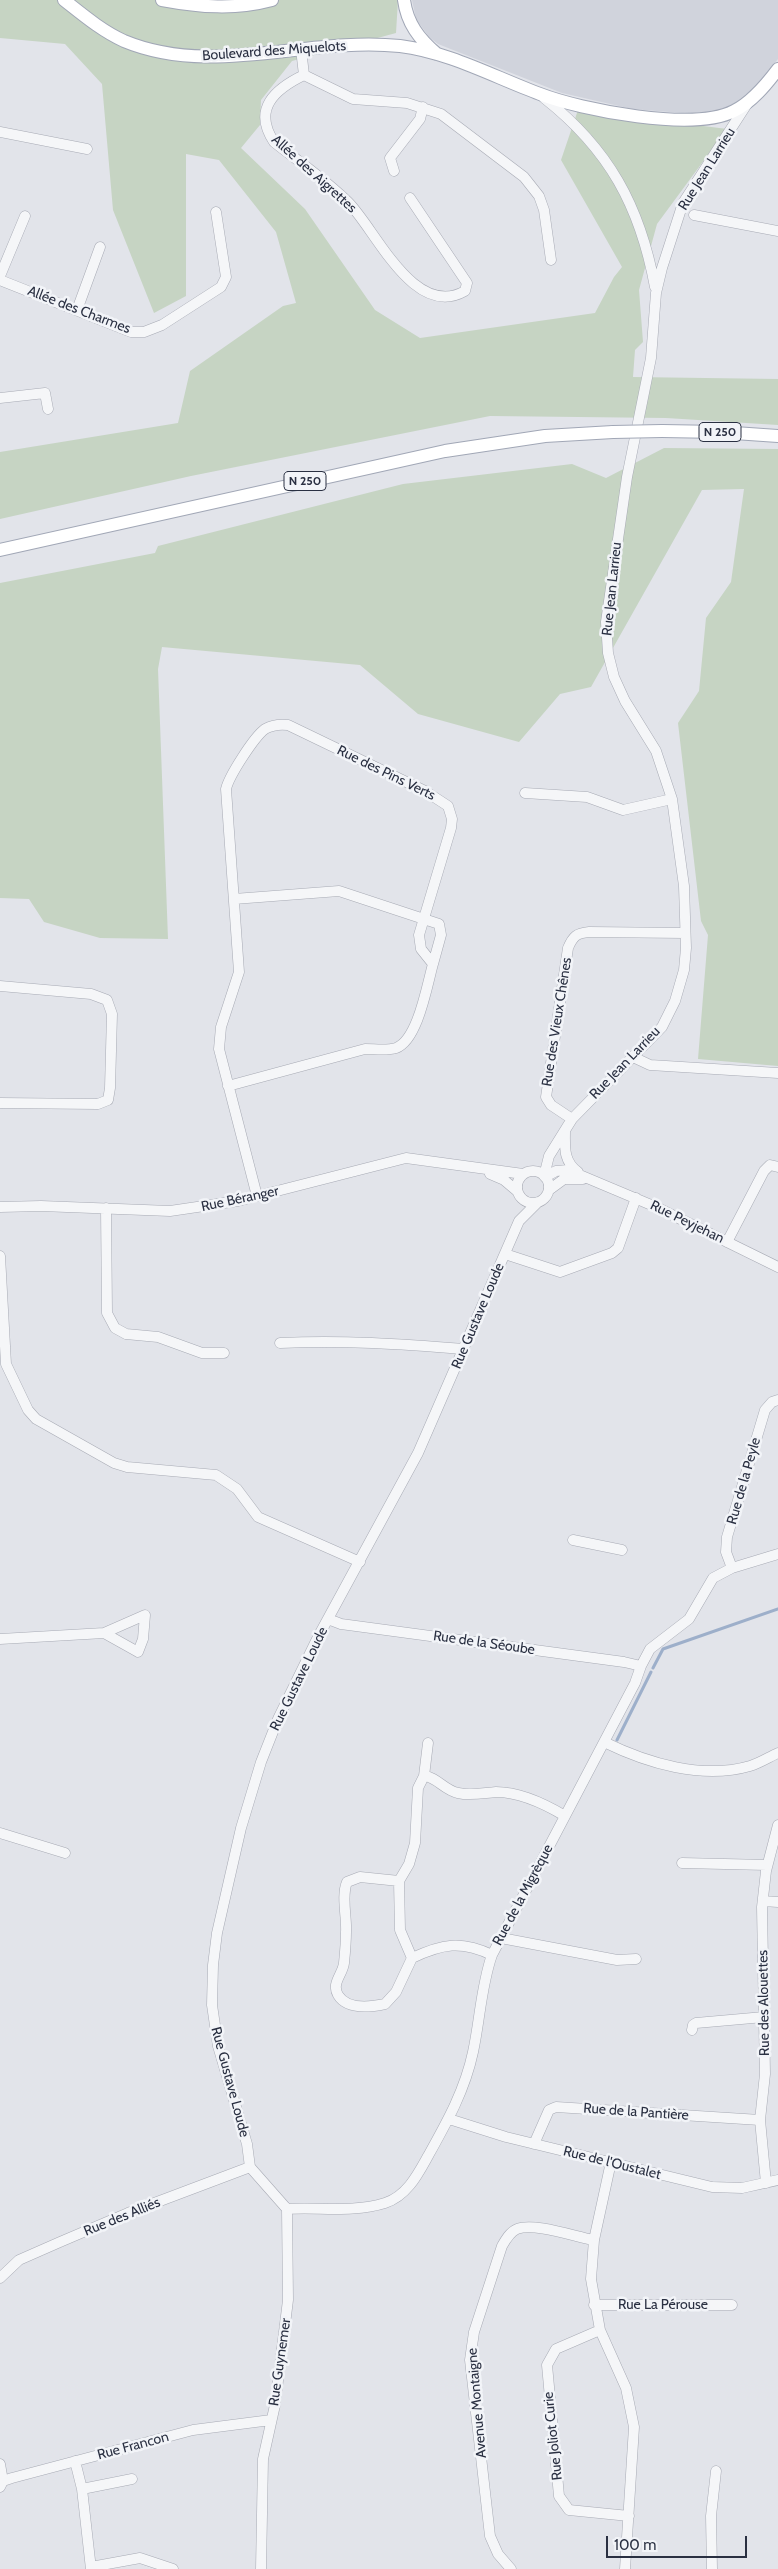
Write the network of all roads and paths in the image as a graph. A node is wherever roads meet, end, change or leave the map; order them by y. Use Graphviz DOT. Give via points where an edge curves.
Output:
graph roads {
  1 [pos="64,0"];
  2 [pos="162,0"];
  3 [pos="272,0"];
  4 [pos="404,0"];
  5 [pos="301,49"];
  6 [pos="437,54"];
  7 [pos="778,69"];
  8 [pos="304,75"];
  9 [pos="540,94"];
  10 [pos="747,104"];
  11 [pos="423,107"];
  12 [pos="0,132"];
  13 [pos="87,149"];
  14 [pos="394,171"];
  15 [pos="410,198"];
  16 [pos="216,212"];
  17 [pos="694,215"];
  18 [pos="25,216"];
  19 [pos="778,231"];
  20 [pos="100,247"];
  21 [pos="551,260"];
  22 [pos="0,278"];
  23 [pos="656,293"];
  24 [pos="77,310"];
  25 [pos="0,398"];
  26 [pos="48,410"];
  27 [pos="778,436"];
  28 [pos="0,550"];
  29 [pos="525,793"];
  30 [pos="672,799"];
  31 [pos="234,899"];
  32 [pos="424,918"];
  33 [pos="685,933"];
  34 [pos="433,964"];
  35 [pos="0,986"];
  36 [pos="633,1057"];
  37 [pos="778,1074"];
  38 [pos="228,1086"];
  39 [pos="0,1103"];
  40 [pos="572,1120"];
  41 [pos="565,1129"];
  42 [pos="549,1156"];
  43 [pos="778,1167"];
  44 [pos="476,1168"];
  45 [pos="524,1173"];
  46 [pos="545,1176"];
  47 [pos="594,1181"];
  48 [pos="549,1190"];
  49 [pos="518,1194"];
  50 [pos="257,1196"];
  51 [pos="636,1198"];
  52 [pos="538,1202"];
  53 [pos="0,1207"];
  54 [pos="106,1208"];
  55 [pos="519,1221"];
  56 [pos="728,1242"];
  57 [pos="505,1254"];
  58 [pos="0,1256"];
  59 [pos="778,1267"];
  60 [pos="280,1342"];
  61 [pos="464,1349"];
  62 [pos="224,1353"];
  63 [pos="778,1400"];
  64 [pos="573,1540"];
  65 [pos="622,1550"];
  66 [pos="778,1554"];
  67 [pos="360,1562"];
  68 [pos="732,1568"];
  69 [pos="328,1619"];
  70 [pos="104,1634"];
  71 [pos="0,1640"];
  72 [pos="641,1666"];
  73 [pos="604,1742"];
  74 [pos="428,1743"];
  75 [pos="778,1753"];
  76 [pos="424,1776"];
  77 [pos="565,1816"];
  78 [pos="778,1825"];
  79 [pos="0,1833"];
  80 [pos="65,1852"];
  81 [pos="682,1863"];
  82 [pos="767,1865"];
  83 [pos="399,1881"];
  84 [pos="763,1901"];
  85 [pos="778,1902"];
  86 [pos="502,1938"];
  87 [pos="492,1955"];
  88 [pos="412,1958"];
  89 [pos="636,1959"];
  90 [pos="764,2018"];
  91 [pos="692,2030"];
  92 [pos="449,2119"];
  93 [pos="760,2120"];
  94 [pos="534,2144"];
  95 [pos="611,2162"];
  96 [pos="250,2167"];
  97 [pos="778,2180"];
  98 [pos="766,2183"];
  99 [pos="287,2209"];
  100 [pos="594,2240"];
  101 [pos="0,2278"];
  102 [pos="594,2305"];
  103 [pos="732,2305"];
  104 [pos="600,2330"];
  105 [pos="272,2420"];
  106 [pos="75,2461"];
  107 [pos="0,2464"];
  108 [pos="716,2471"];
  109 [pos="132,2479"];
  110 [pos="2,2484"];
  111 [pos="82,2489"];
  112 [pos="628,2516"];
  113 [pos="91,2568"];
  114 [pos="173,2569"];
  115 [pos="261,2569"];
  116 [pos="511,2569"];
  117 [pos="625,2569"];
  118 [pos="712,2569"];
  1 -- 5 [label="main road, Boulevard des Miquelots" via="124,40 181,56 220,57"];
  2 -- 3 [label="main road" via="216,7"];
  4 -- 6 [label="main road, Boulevard des Miquelots" via="410,24"];
  5 -- 6 [label="main road, Boulevard des Miquelots" via="375,45"];
  5 -- 8 [label="street"];
  6 -- 9 [label="main road, Boulevard des Miquelots"];
  7 -- 10 [label="main road, Boulevard des Miquelots"];
  8 -- 11 [label="street" via="353,99"];
  8 -- 15 [label="street, Allée des Aigrettes" via="275,92 267,105 269,134 274,142 346,200 365,220 399,272 408,280 425,291 444,296 465,291 467,283"];
  9 -- 10 [label="main road, Boulevard des Miquelots" via="604,110 676,119 713,118"];
  9 -- 23 [label="street" via="592,142 624,190 641,229"];
  10 -- 23 [label="street, Rue Jean Larrieu" via="683,203"];
  11 -- 14 [label="street" via="420,119 390,158"];
  11 -- 21 [label="street" via="441,114 524,177 539,196 544,210"];
  12 -- 13 [label="street"];
  16 -- 24 [label="street, Allée des Charmes" via="226,277 221,287 162,325 144,332 131,332"];
  17 -- 19 [label="street"];
  18 -- 22 [label="street"];
  20 -- 24 [label="street"];
  22 -- 24 [label="street, Allée des Charmes"];
  23 -- 30 [label="street, Rue Jean Larrieu" via="651,358 627,477 606,633 616,683 656,751"];
  25 -- 26 [label="street" via="45,393"];
  27 -- 28 [label="main road, N 250, bridge" via="662,431 545,436 445,451"];
  29 -- 30 [label="street" via="587,797 623,810"];
  30 -- 33 [label="street, Rue Jean Larrieu" via="682,861"];
  31 -- 32 [label="street" via="339,891"];
  31 -- 32 [label="street, Rue des Pins Verts" via="227,784 261,732 275,725 288,725 448,806 451,828"];
  31 -- 38 [label="street, Rue des Pins Verts" via="238,972 219,1039"];
  32 -- 34 [label="street, Rue des Pins Verts" via="419,942 421,950"];
  32 -- 34 [label="street" via="439,924 441,930"];
  33 -- 36 [label="street, Rue Jean Larrieu" via="685,964 675,1001 659,1031"];
  33 -- 40 [label="street, Rue des Vieux Chênes" via="589,932 573,938 568,948 546,1097 551,1105"];
  34 -- 38 [label="street" via="417,1018 405,1043 386,1049 365,1049"];
  35 -- 39 [label="street" via="92,994 107,1000 112,1014 108,1100 98,1104"];
  36 -- 37 [label="street" via="650,1065"];
  36 -- 40 [label="street, Rue Jean Larrieu"];
  38 -- 50 [label="street, Rue des Pins Verts"];
  40 -- 41 [label="street, Rue Jean Larrieu"];
  41 -- 42 [label="street, Rue Jean Larrieu"];
  41 -- 47 [label="street, Rue Peyjehan" via="569,1163"];
  42 -- 45 [label="street, Rue Jean Larrieu"];
  42 -- 46 [label="street, Rue Jean Larrieu"];
  43 -- 56 [label="street" via="770,1165 764,1171"];
  44 -- 45 [label="street, Rue Béranger"];
  44 -- 49 [label="street, Rue Béranger" via="504,1180"];
  44 -- 50 [label="street, Rue Béranger" via="406,1158"];
  45 -- 46 [label="street" via="535,1171"];
  45 -- 49 [label="street" via="518,1180"];
  46 -- 47 [label="street, Rue Peyjehan" via="568,1170"];
  46 -- 48 [label="street"];
  47 -- 48 [label="street, Rue Peyjehan" via="568,1178"];
  47 -- 51 [label="street, Rue Peyjehan"];
  48 -- 52 [label="street"];
  49 -- 52 [label="street" via="528,1202"];
  49 -- 55 [label="street, Rue Gustave Loude"];
  50 -- 54 [label="street, Rue Béranger" via="190,1210"];
  51 -- 56 [label="street, Rue Peyjehan"];
  51 -- 57 [label="street" via="618,1248 612,1253 560,1272"];
  52 -- 55 [label="street, Rue Gustave Loude"];
  53 -- 54 [label="street, Rue Béranger"];
  54 -- 62 [label="street" via="107,1313 115,1328 126,1334 158,1337 202,1352"];
  55 -- 57 [label="street, Rue Gustave Loude"];
  56 -- 59 [label="street, Rue Peyjehan"];
  57 -- 61 [label="street, Rue Gustave Loude"];
  58 -- 67 [label="street" via="6,1364 28,1410 36,1419 126,1467 216,1475 237,1489 258,1517"];
  60 -- 61 [label="street" via="386,1343"];
  61 -- 67 [label="street, Rue Gustave Loude" via="418,1453"];
  63 -- 68 [label="street, Rue de la Peyle" via="765,1410 727,1537 726,1552"];
  64 -- 65 [label="street"];
  66 -- 68 [label="street, Rue de la Migrèque"];
  67 -- 69 [label="street, Rue Gustave Loude"];
  68 -- 72 [label="street, Rue de la Migrèque" via="710,1581 689,1619 650,1650"];
  69 -- 72 [label="street, Rue de la Séoube" via="341,1624"];
  69 -- 96 [label="street, Rue Gustave Loude" via="278,1719 261,1762 241,1828 217,1932 212,1987 215,2031 248,2144"];
  70 -- 71 [label="street"];
  72 -- 73 [label="street, Rue de la Migrèque"];
  73 -- 75 [label="street" via="640,1759 703,1770 751,1766"];
  73 -- 77 [label="street, Rue de la Migrèque"];
  74 -- 76 [label="street"];
  76 -- 77 [label="street" via="432,1777 445,1788 459,1793 497,1792 532,1799"];
  76 -- 83 [label="street" via="418,1788 415,1843"];
  77 -- 86 [label="street, Rue de la Migrèque"];
  78 -- 82 [label="street, Rue des Alouettes"];
  79 -- 80 [label="street"];
  81 -- 82 [label="street"];
  82 -- 84 [label="street, Rue des Alouettes"];
  83 -- 88 [label="street" via="400,1930"];
  83 -- 88 [label="street" via="360,1878 347,1882 344,1892 346,1933 343,1969 336,1982 338,1995 355,2006 385,2004 393,1997"];
  84 -- 85 [label="street"];
  84 -- 90 [label="street, Rue des Alouettes"];
  86 -- 87 [label="street, Rue de la Migrèque"];
  86 -- 89 [label="street" via="617,1960"];
  87 -- 88 [label="street" via="474,1946 442,1945"];
  87 -- 92 [label="street, Rue de la Migrèque" via="467,2073"];
  90 -- 91 [label="street" via="696,2023"];
  90 -- 93 [label="street, Rue des Alouettes" via="765,2074"];
  92 -- 94 [label="street, Rue de l'Oustalet"];
  92 -- 99 [label="street, Rue de la Migrèque" via="416,2177 401,2195 388,2202 345,2210"];
  93 -- 94 [label="street, Rue de la Pantière" via="556,2107 549,2110"];
  93 -- 98 [label="street, Rue des Alouettes"];
  94 -- 95 [label="street, Rue de l'Oustalet"];
  95 -- 98 [label="street, Rue de l'Oustalet" via="722,2189"];
  95 -- 100 [label="street"];
  96 -- 99 [label="street"];
  96 -- 101 [label="street, Rue des Alliés" via="50,2246 19,2260"];
  97 -- 98 [label="street, Rue de l'Oustalet"];
  99 -- 105 [label="street, Rue Guynemer" via="288,2300"];
  100 -- 102 [label="street" via="591,2279"];
  100 -- 116 [label="street, Avenue Montaigne" via="530,2227 510,2234 502,2246 474,2332 470,2360 490,2536 498,2554"];
  102 -- 103 [label="street, Rue La Pérouse"];
  102 -- 104 [label="street"];
  104 -- 112 [label="street" via="626,2388 634,2428"];
  104 -- 112 [label="street, Rue Joliot Curie" via="556,2349 547,2365 559,2496 569,2510"];
  105 -- 106 [label="street, Rue Francon" via="193,2430"];
  105 -- 115 [label="street, Rue Guynemer" via="261,2482"];
  106 -- 110 [label="street, Rue Francon"];
  106 -- 111 [label="street"];
  107 -- 110 [label="street"];
  108 -- 118 [label="street" via="711,2516"];
  109 -- 111 [label="street"];
  111 -- 113 [label="street"];
  112 -- 117 [label="street"];
  113 -- 114 [label="street" via="140,2558"];
}
